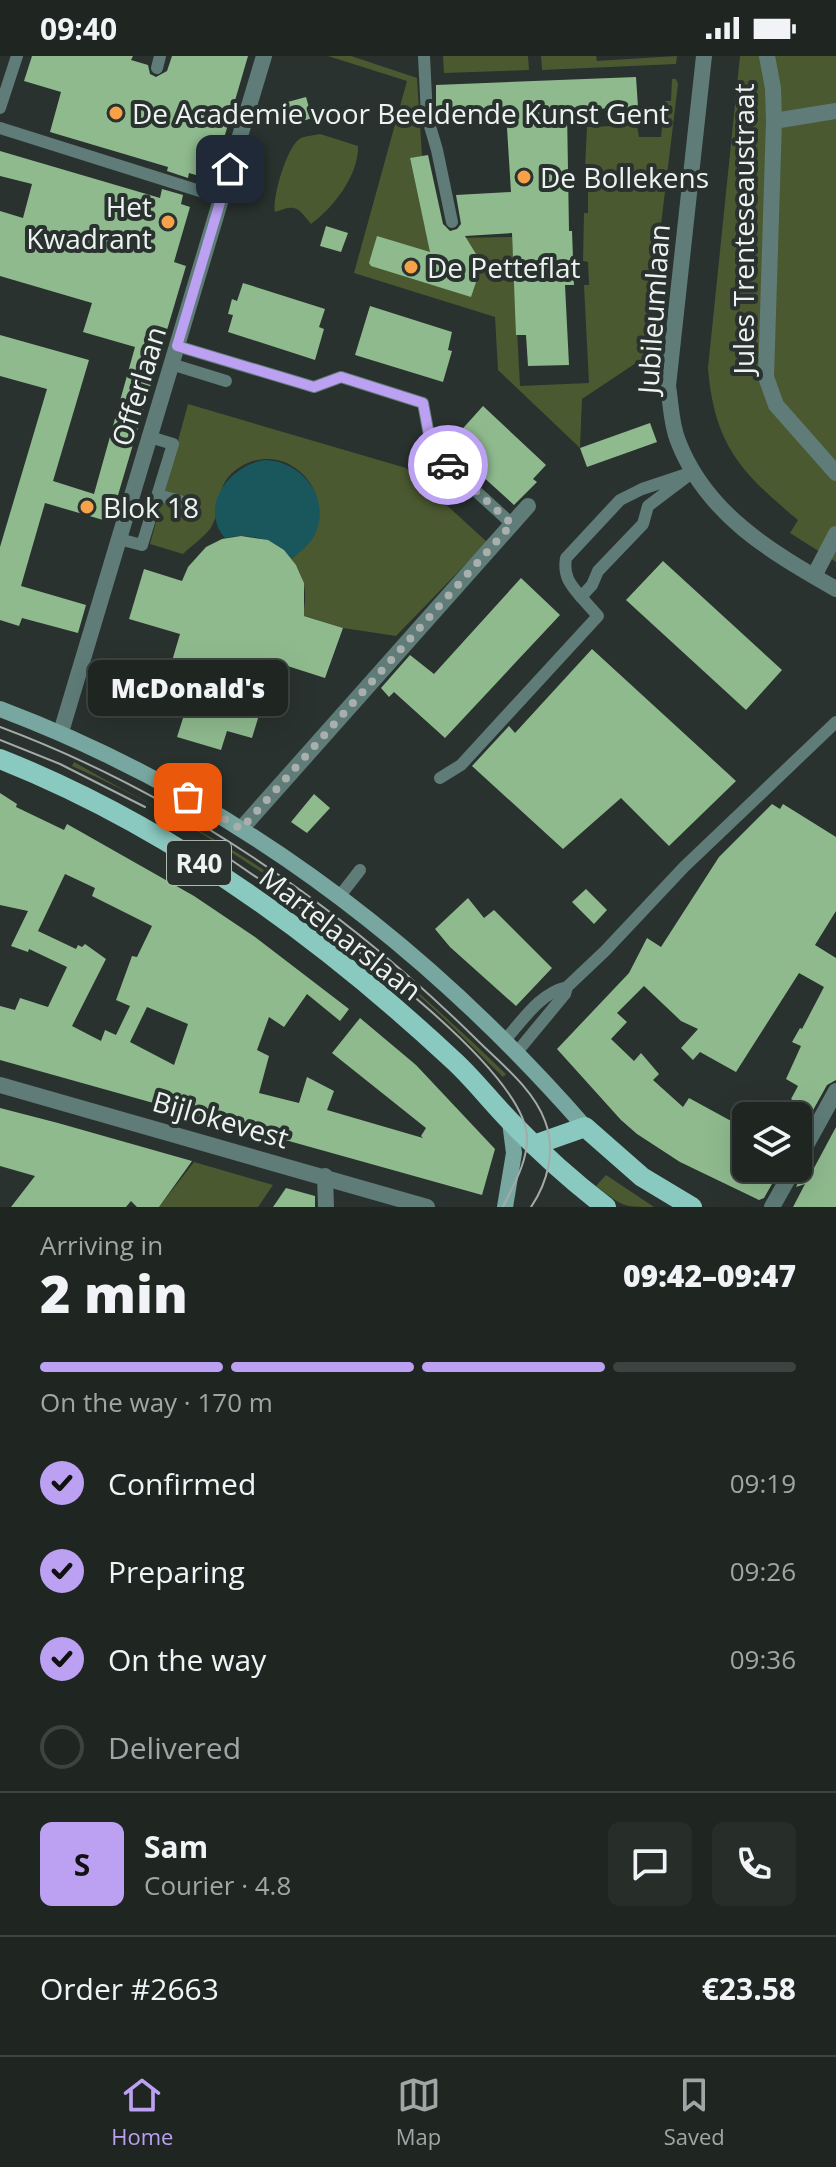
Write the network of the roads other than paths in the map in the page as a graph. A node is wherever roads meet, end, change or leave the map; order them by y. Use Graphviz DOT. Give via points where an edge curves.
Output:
graph roads {
  1 [pos="17,56"];
  2 [pos="264,56"];
  3 [pos="424,56"];
  4 [pos="704,56"];
  5 [pos="767,56"];
  6 [pos="0,108"];
  7 [pos="836,111"];
  8 [pos="774,121"];
  9 [pos="0,128"];
  10 [pos="222,198"];
  11 [pos="452,222"];
  12 [pos="177,346"];
  13 [pos="171,364"];
  14 [pos="226,381"];
  15 [pos="150,437"];
  16 [pos="833,464"];
  17 [pos="693,472"];
  18 [pos="158,495"];
  19 [pos="180,501"];
  20 [pos="528,506"];
  21 [pos="512,524"];
  22 [pos="836,534"];
  23 [pos="119,539"];
  24 [pos="814,576"];
  25 [pos="836,589"];
  26 [pos="581,597"];
  27 [pos="0,709"];
  28 [pos="836,722"];
  29 [pos="61,732"];
  30 [pos="0,759"];
  31 [pos="440,778"];
  32 [pos="241,829"];
  33 [pos="360,870"];
  34 [pos="339,897"];
  35 [pos="511,1046"];
  36 [pos="0,1085"];
  37 [pos="836,1091"];
  38 [pos="510,1122"];
  39 [pos="585,1127"];
  40 [pos="812,1135"];
  41 [pos="534,1145"];
  42 [pos="514,1153"];
  43 [pos="325,1176"];
  44 [pos="786,1182"];
  45 [pos="326,1207"];
  46 [pos="427,1207"];
  47 [pos="505,1207"];
  48 [pos="606,1207"];
  49 [pos="692,1207"];
  50 [pos="772,1207"];
  1 -- 6 [label="lane"];
  2 -- 10 [label="street, Offerlaan"];
  3 -- 11 [label="lane" via="427,116"];
  4 -- 17 [label="street, Jubileumlaan" via="668,386 677,439"];
  5 -- 8 [label="street, Jules Trenteseaustraat"];
  7 -- 8 [label="street"];
  8 -- 16 [label="street, Jules Trenteseaustraat" via="766,377 776,405"];
  9 -- 10 [label="lane" via="128,162"];
  10 -- 12 [label="street, Offerlaan"];
  12 -- 13 [label="street, Offerlaan"];
  12 -- 21 [label="lane" via="314,387 341,377 423,403 432,451"];
  13 -- 14 [label="lane"];
  13 -- 15 [label="street, Offerlaan"];
  15 -- 18 [label="lane" via="173,444"];
  15 -- 23 [label="street, Offerlaan"];
  17 -- 24 [label="street, Jubileumlaan" via="743,530"];
  17 -- 26 [label="lane" via="648,506 643,524"];
  17 -- 26 [label="lane" via="620,500 566,558 564,570"];
  18 -- 19 [label="lane"];
  18 -- 23 [label="lane" via="142,545"];
  20 -- 21 [label="street"];
  21 -- 32 [label="street"];
  22 -- 24 [label="street"];
  23 -- 29 [label="street, Offerlaan"];
  24 -- 25 [label="street, Jubileumlaan"];
  26 -- 31 [label="lane" via="598,616 461,765"];
  27 -- 29 [label="street, Martelaarslaan / R40"];
  28 -- 35 [label="lane" via="567,987 534,1007"];
  29 -- 32 [label="street, Martelaarslaan / R40" via="161,781"];
  30 -- 38 [label="main road, Martelaarslaan / R40" via="124,816 302,931 456,1062"];
  32 -- 34 [label="street, Martelaarslaan / R40"];
  33 -- 34 [label="lane"];
  34 -- 35 [label="street, Martelaarslaan / R40" via="421,960"];
  35 -- 39 [label="street, Martelaarslaan / R40"];
  36 -- 43 [label="street, Bijlokevest"];
  37 -- 40 [label="street"];
  38 -- 41 [label="main road, Martelaarslaan / R40"];
  38 -- 42 [label="street"];
  39 -- 41 [label="main road"];
  39 -- 49 [label="main road, Martelaarslaan / R40" via="642,1177"];
  41 -- 42 [label="street"];
  41 -- 48 [label="main road, Martelaarslaan / R40"];
  42 -- 47 [label="street"];
  43 -- 45 [label="street"];
  43 -- 46 [label="street, Bijlokevest"];
  44 -- 50 [label="street"];
}
